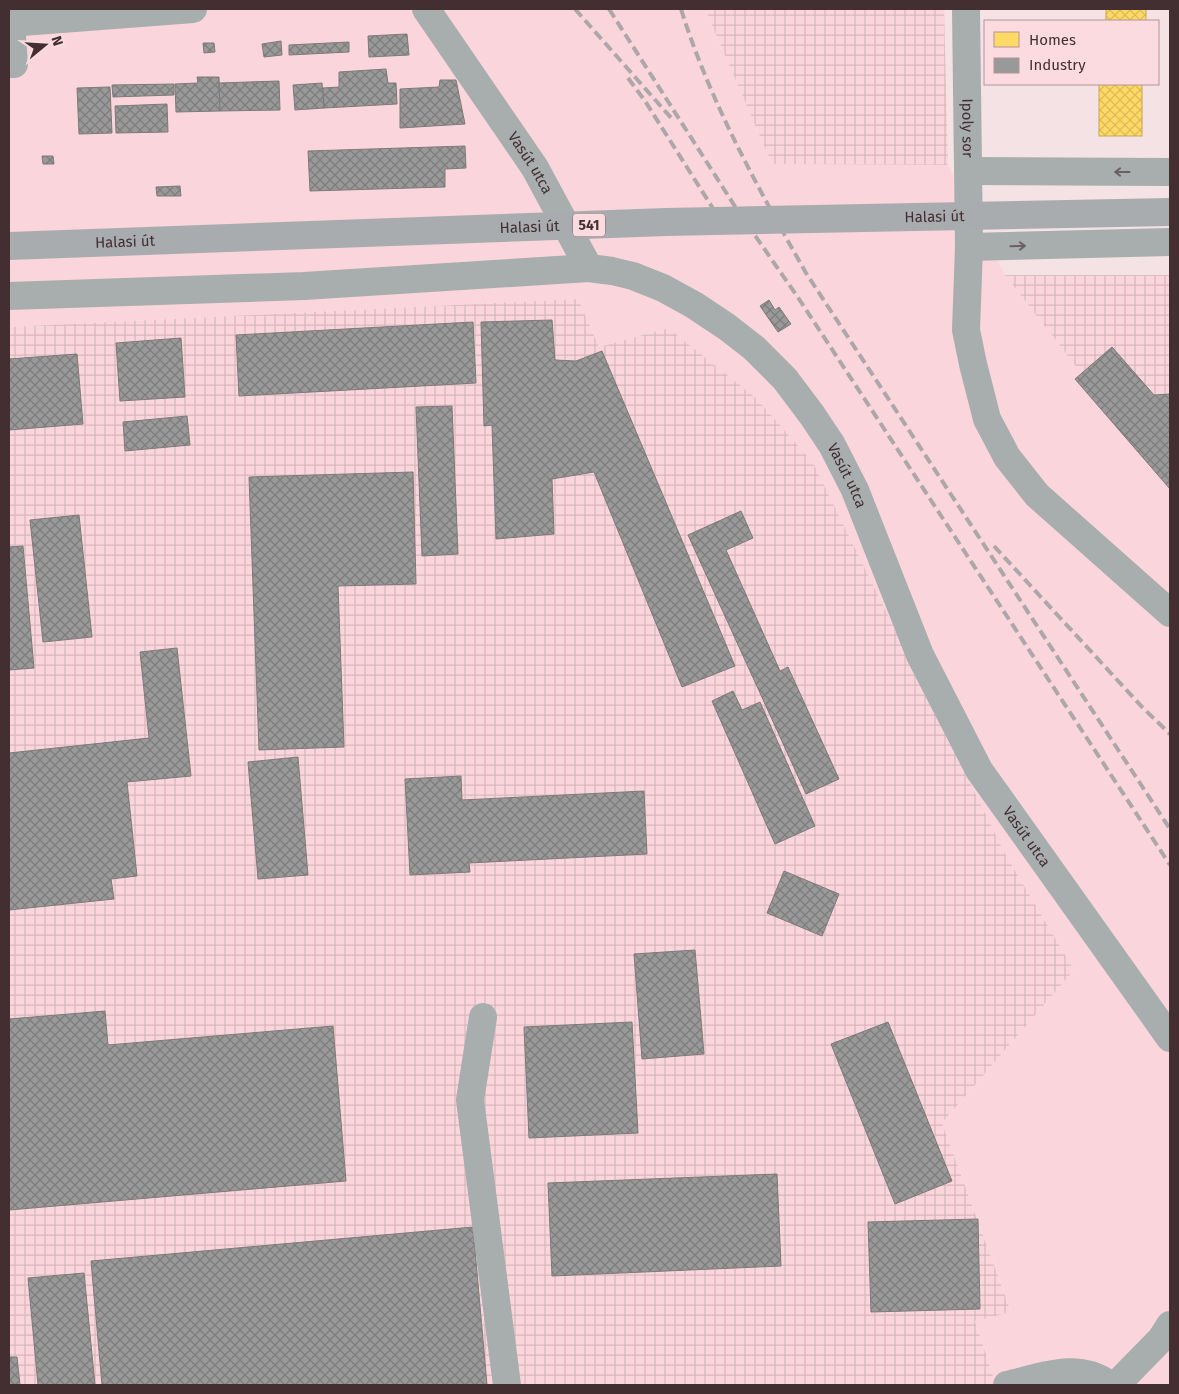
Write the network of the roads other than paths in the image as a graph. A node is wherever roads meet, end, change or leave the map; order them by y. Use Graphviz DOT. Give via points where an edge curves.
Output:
graph roads {
  1 [pos="193,9"];
  2 [pos="426,9"];
  3 [pos="966,9"];
  4 [pos="10,23"];
  5 [pos="9,64"];
  6 [pos="968,172"];
  7 [pos="1170,172"];
  8 [pos="1170,212"];
  9 [pos="1170,242"];
  10 [pos="9,246"];
  11 [pos="969,247"];
  12 [pos="589,268"];
  13 [pos="9,296"];
  14 [pos="1170,613"];
  15 [pos="483,1017"];
  16 [pos="1170,1038"];
  17 [pos="1170,1325"];
  18 [pos="507,1385"];
  19 [pos="1007,1385"];
  20 [pos="1110,1385"];
  21 [pos="1116,1385"];
  1 -- 4 [label="street"];
  2 -- 12 [label="street, Vasút utca" via="535,168"];
  3 -- 6 [label="street, Ipoly sor"];
  4 -- 5 [label="street" via="14,64"];
  7 -- 6 [label="street, one-way"];
  6 -- 11 [label="street, Ipoly sor"];
  8 -- 10 [label="main road, Halasi út / 541, bridge" via="666,222"];
  11 -- 9 [label="street, one-way"];
  11 -- 14 [label="street" via="966,330 987,420 1007,457 1037,495"];
  12 -- 13 [label="street" via="304,286"];
  12 -- 16 [label="street, Vasút utca" via="633,276 694,305 754,348 785,379 832,445 855,490 920,655 979,770"];
  15 -- 18 [label="street" via="470,1100"];
  17 -- 21 [label="street" via="1161,1340"];
  19 -- 20 [label="street" via="1068,1371 1088,1375"];
}
